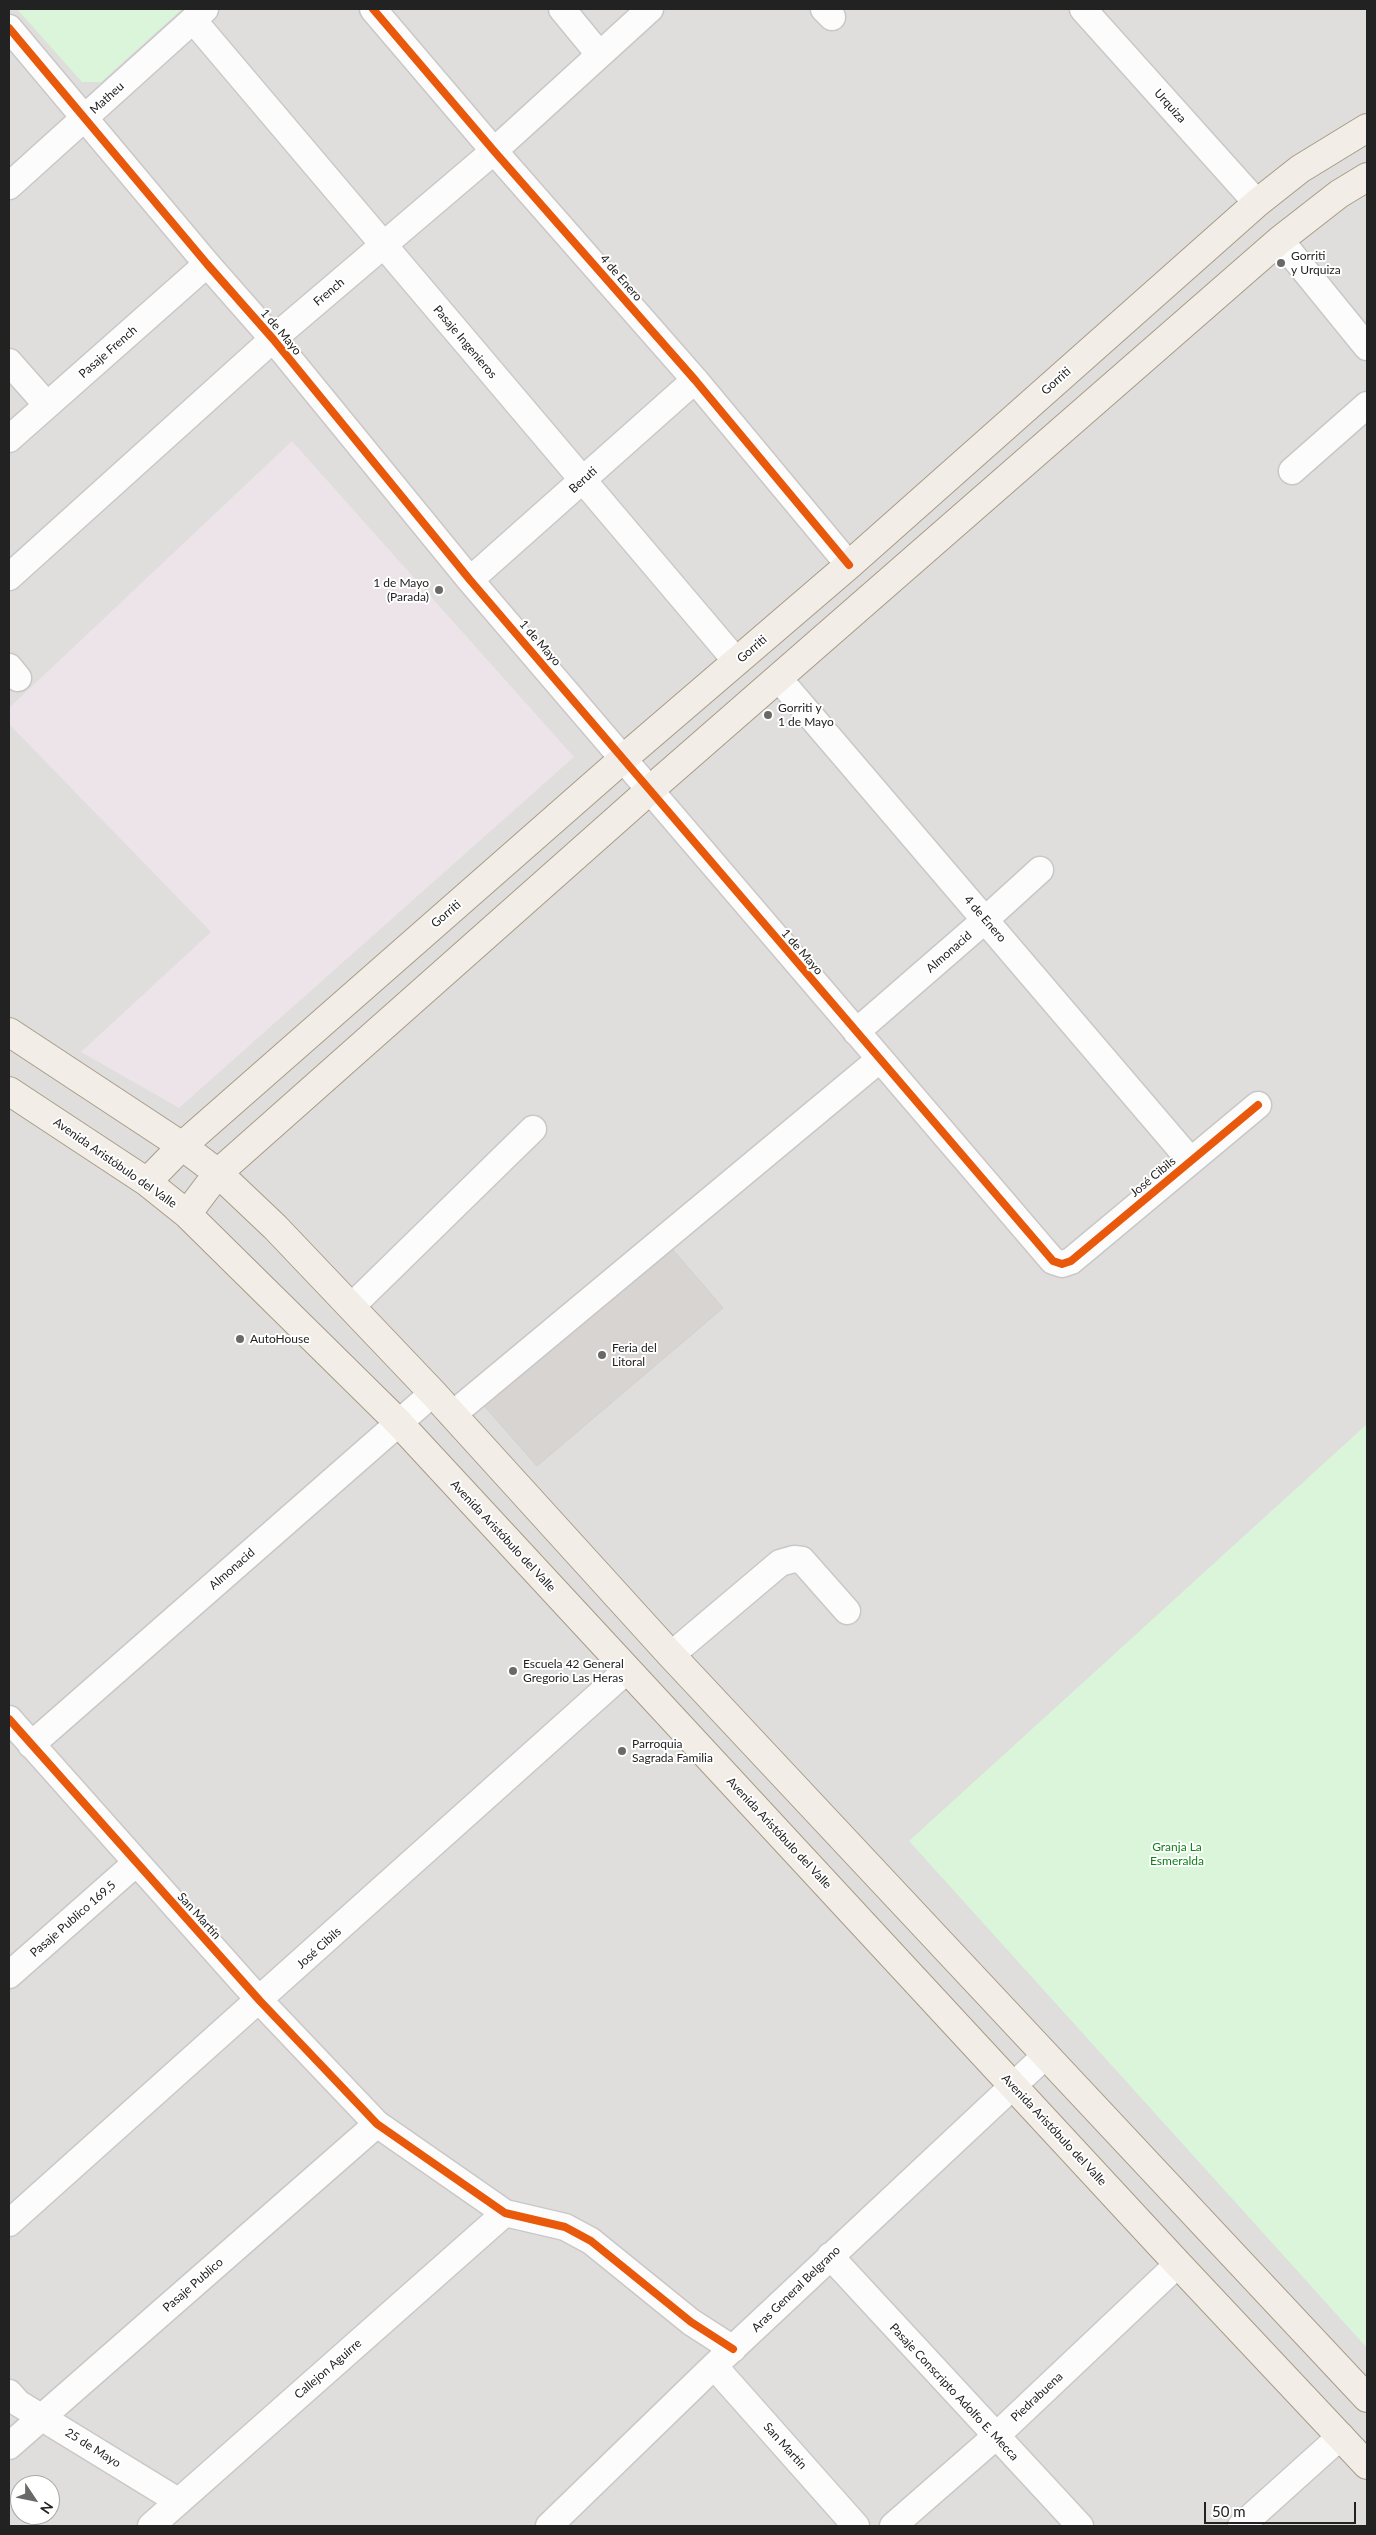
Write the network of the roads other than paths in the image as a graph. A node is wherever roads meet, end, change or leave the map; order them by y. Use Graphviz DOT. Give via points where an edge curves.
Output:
graph roads {
  1 [pos="373,9"];
  2 [pos="562,9"];
  3 [pos="650,9"];
  4 [pos="1082,9"];
  5 [pos="200,14"];
  6 [pos="9,28"];
  7 [pos="600,54"];
  8 [pos="85,118"];
  9 [pos="1367,128"];
  10 [pos="494,151"];
  11 [pos="1367,177"];
  12 [pos="9,186"];
  13 [pos="1257,203"];
  14 [pos="1280,240"];
  15 [pos="383,246"];
  16 [pos="207,264"];
  17 [pos="273,339"];
  18 [pos="1367,347"];
  19 [pos="9,362"];
  20 [pos="695,380"];
  21 [pos="48,405"];
  22 [pos="1367,405"];
  23 [pos="9,439"];
  24 [pos="1292,471"];
  25 [pos="582,481"];
  26 [pos="849,564"];
  27 [pos="9,577"];
  28 [pos="470,580"];
  29 [pos="737,662"];
  30 [pos="779,679"];
  31 [pos="624,758"];
  32 [pos="651,789"];
  33 [pos="1040,870"];
  34 [pos="985,920"];
  35 [pos="9,1032"];
  36 [pos="856,1032"];
  37 [pos="880,1059"];
  38 [pos="9,1091"];
  39 [pos="1258,1105"];
  40 [pos="533,1129"];
  41 [pos="182,1146"];
  42 [pos="1190,1160"];
  43 [pos="218,1173"];
  44 [pos="147,1182"];
  45 [pos="187,1214"];
  46 [pos="1062,1264"];
  47 [pos="351,1307"];
  48 [pos="433,1393"];
  49 [pos="452,1415"];
  50 [pos="399,1423"];
  51 [pos="847,1611"];
  52 [pos="671,1654"];
  53 [pos="627,1670"];
  54 [pos="9,1721"];
  55 [pos="31,1745"];
  56 [pos="136,1862"];
  57 [pos="9,1975"];
  58 [pos="260,2001"];
  59 [pos="1046,2055"];
  60 [pos="1012,2085"];
  61 [pos="376,2124"];
  62 [pos="505,2212"];
  63 [pos="9,2224"];
  64 [pos="830,2256"];
  65 [pos="1178,2264"];
  66 [pos="733,2349"];
  67 [pos="714,2366"];
  68 [pos="9,2393"];
  69 [pos="1367,2398"];
  70 [pos="42,2417"];
  71 [pos="1341,2436"];
  72 [pos="995,2437"];
  73 [pos="9,2446"];
  74 [pos="1367,2465"];
  75 [pos="178,2502"];
  76 [pos="151,2526"];
  77 [pos="551,2526"];
  78 [pos="856,2526"];
  79 [pos="893,2526"];
  80 [pos="1080,2526"];
  81 [pos="1241,2526"];
  1 -- 10 [label="street, 4 de Enero"];
  2 -- 7 [label="street"];
  3 -- 7 [label="street, French"];
  4 -- 13 [label="street, Urquiza"];
  5 -- 8 [label="street, Matheu"];
  5 -- 15 [label="street, Pasaje Ingenieros"];
  6 -- 8 [label="street, 1 de Mayo"];
  7 -- 10 [label="street, French"];
  8 -- 12 [label="street, Matheu"];
  8 -- 16 [label="street, 1 de Mayo"];
  9 -- 13 [label="main road, Gorriti" via="1300,169"];
  10 -- 15 [label="street, French"];
  10 -- 20 [label="street, 4 de Enero"];
  11 -- 14 [label="main road" via="1339,194"];
  13 -- 26 [label="main road, Gorriti"];
  14 -- 18 [label="street"];
  14 -- 30 [label="main road"];
  15 -- 17 [label="street, French"];
  15 -- 25 [label="street, Pasaje Ingenieros"];
  16 -- 17 [label="street, 1 de Mayo"];
  16 -- 21 [label="street, Pasaje French"];
  17 -- 27 [label="street, French"];
  17 -- 28 [label="street, 1 de Mayo"];
  19 -- 21 [label="street"];
  20 -- 25 [label="street, Beruti"];
  20 -- 26 [label="street, 4 de Enero"];
  21 -- 23 [label="street, Pasaje French"];
  22 -- 24 [label="street"];
  25 -- 28 [label="street, Beruti"];
  25 -- 29 [label="street, Pasaje Ingenieros"];
  26 -- 29 [label="main road, Gorriti"];
  28 -- 31 [label="street, 1 de Mayo"];
  29 -- 31 [label="main road, Gorriti"];
  30 -- 32 [label="main road"];
  30 -- 34 [label="street, 4 de Enero"];
  31 -- 32 [label="street, 1 de Mayo"];
  31 -- 41 [label="main road, Gorriti"];
  32 -- 36 [label="street, 1 de Mayo"];
  32 -- 43 [label="main road"];
  33 -- 34 [label="street, Almonacid"];
  34 -- 36 [label="street, Almonacid"];
  34 -- 42 [label="street, 4 de Enero"];
  35 -- 41 [label="main road"];
  36 -- 37 [label="street, 1 de Mayo"];
  37 -- 46 [label="street, 1 de Mayo" via="1053,1261"];
  37 -- 49 [label="street"];
  38 -- 44 [label="main road, Avenida Aristóbulo del Valle"];
  39 -- 42 [label="street, José Cibils"];
  40 -- 47 [label="street"];
  41 -- 43 [label="main road"];
  41 -- 44 [label="main road, Gorriti"];
  42 -- 46 [label="street, José Cibils" via="1071,1261"];
  43 -- 45 [label="main road"];
  43 -- 47 [label="main road"];
  44 -- 45 [label="main road, Avenida Aristóbulo del Valle"];
  45 -- 50 [label="main road, Avenida Aristóbulo del Valle"];
  47 -- 48 [label="main road"];
  48 -- 49 [label="main road"];
  48 -- 50 [label="street, Almonacid"];
  49 -- 52 [label="main road"];
  50 -- 53 [label="main road, Avenida Aristóbulo del Valle"];
  50 -- 55 [label="street, Almonacid"];
  51 -- 52 [label="street" via="802,1560 794,1559 780,1563"];
  52 -- 59 [label="main road"];
  53 -- 58 [label="street, José Cibils"];
  53 -- 60 [label="main road, Avenida Aristóbulo del Valle"];
  54 -- 55 [label="street, San Martín"];
  55 -- 56 [label="street, San Martín"];
  56 -- 57 [label="street, Pasaje Publico 169,5"];
  56 -- 58 [label="street, San Martín"];
  58 -- 61 [label="street, San Martín"];
  58 -- 63 [label="street, José Cibils"];
  59 -- 60 [label="street, Aras General Belgrano"];
  59 -- 69 [label="main road"];
  60 -- 64 [label="street, Aras General Belgrano"];
  60 -- 65 [label="main road, Avenida Aristóbulo del Valle"];
  61 -- 62 [label="street, San Martín"];
  61 -- 70 [label="street, Pasaje Publico"];
  62 -- 66 [label="street" via="565,2227 591,2241 692,2322"];
  62 -- 75 [label="street, Callejon Aguirre"];
  64 -- 66 [label="street, Aras General Belgrano"];
  64 -- 72 [label="street, Pasaje Conscripto Adolfo E. Mecca"];
  65 -- 71 [label="main road, Avenida Aristóbulo del Valle"];
  65 -- 72 [label="street, Piedrabuena"];
  66 -- 67 [label="street, Aras General Belgrano"];
  67 -- 77 [label="street, Aras General Belgrano"];
  67 -- 78 [label="street, San Martín"];
  68 -- 70 [label="street, 25 de Mayo" via="18,2403"];
  70 -- 73 [label="street, Pasaje Publico"];
  70 -- 75 [label="street, 25 de Mayo"];
  71 -- 74 [label="main road, Avenida Aristóbulo del Valle"];
  71 -- 81 [label="street"];
  72 -- 79 [label="street, Piedrabuena"];
  72 -- 80 [label="street, Pasaje Conscripto Adolfo E. Mecca"];
  75 -- 76 [label="street, Callejon Aguirre"];
}
